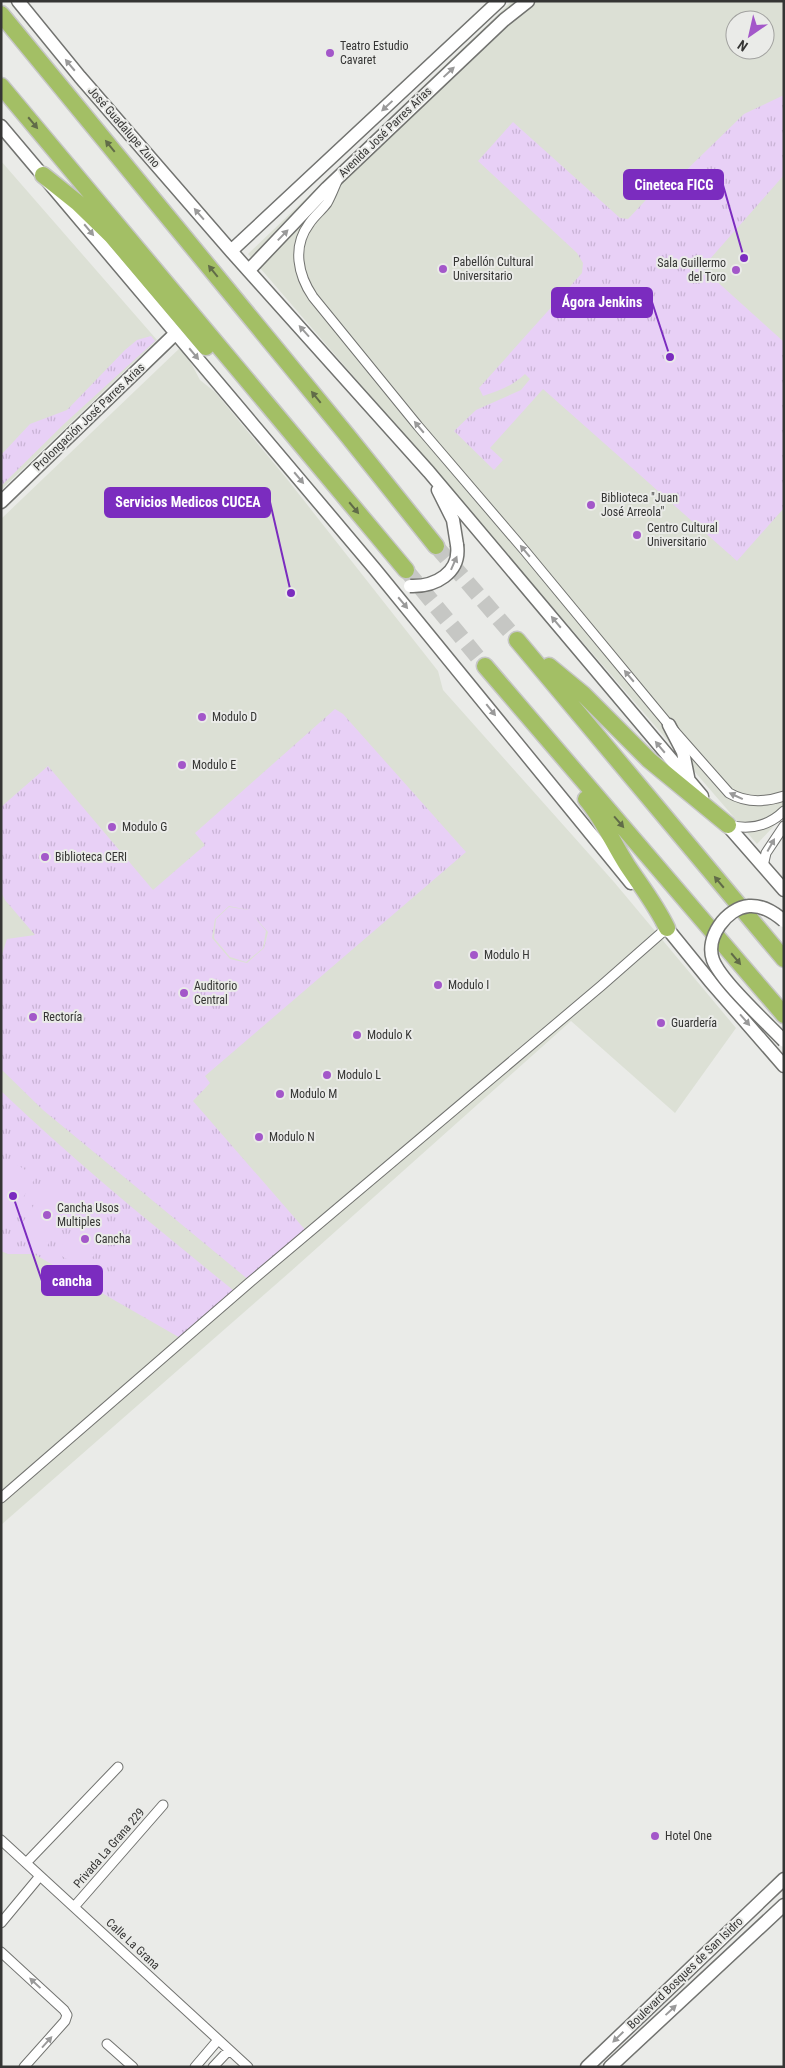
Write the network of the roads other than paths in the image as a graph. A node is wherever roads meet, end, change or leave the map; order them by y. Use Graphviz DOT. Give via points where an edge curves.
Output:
graph roads {
  1 [pos="18,1"];
  2 [pos="499,1"];
  3 [pos="528,1"];
  4 [pos="1,14"];
  5 [pos="1,86"];
  6 [pos="1,126"];
  7 [pos="43,175"];
  8 [pos="341,175"];
  9 [pos="231,251"];
  10 [pos="249,270"];
  11 [pos="176,333"];
  12 [pos="312,457"];
  13 [pos="429,472"];
  14 [pos="1,502"];
  15 [pos="436,546"];
  16 [pos="374,568"];
  17 [pos="406,570"];
  18 [pos="669,725"];
  19 [pos="689,782"];
  20 [pos="784,796"];
  21 [pos="784,811"];
  22 [pos="728,825"];
  23 [pos="784,826"];
  24 [pos="763,866"];
  25 [pos="784,890"];
  26 [pos="784,921"];
  27 [pos="667,928"];
  28 [pos="784,959"];
  29 [pos="784,1015"];
  30 [pos="784,1041"];
  31 [pos="784,1066"];
  32 [pos="1,1498"];
  33 [pos="118,1767"];
  34 [pos="163,1805"];
  35 [pos="1,1840"];
  36 [pos="26,1863"];
  37 [pos="40,1876"];
  38 [pos="784,1879"];
  39 [pos="784,1905"];
  40 [pos="74,1907"];
  41 [pos="1,1923"];
  42 [pos="1,1952"];
  43 [pos="218,2040"];
  44 [pos="107,2044"];
  45 [pos="229,2050"];
  46 [pos="128,2065"];
  47 [pos="24,2067"];
  48 [pos="195,2067"];
  49 [pos="213,2067"];
  50 [pos="248,2067"];
  51 [pos="586,2067"];
  52 [pos="610,2067"];
  9 -- 1 [label="main road, José Guadalupe Zuno, one-way"];
  2 -- 9 [label="main road, Avenida José Parres Arias, one-way"];
  8 -- 3 [label="main road, Avenida José Parres Arias, one-way"];
  15 -- 4 [label="highway, one-way"];
  5 -- 12 [label="highway, one-way"];
  6 -- 7 [label="main road"];
  7 -- 11 [label="main road, one-way"];
  7 -- 12 [label="highway" via="112,236 185,324"];
  10 -- 8 [label="main road, Avenida José Parres Arias, one-way"];
  18 -- 8 [label="street, one-way" via="418,426 303,283 298,256 300,241 326,204"];
  9 -- 10 [label="main road, José Guadalupe Zuno"];
  13 -- 10 [label="main road, José Guadalupe Zuno, one-way"];
  11 -- 14 [label="main road, Prolongación José Parres Arias"];
  11 -- 16 [label="main road, one-way"];
  12 -- 17 [label="highway, one-way"];
  16 -- 13 [label="main road, one-way, bridge" via="387,579 410,586 434,583 448,574 457,557 453,520"];
  19 -- 13 [label="main road, one-way"];
  16 -- 27 [label="main road, one-way"];
  18 -- 19 [label="main road" via="683,752"];
  20 -- 18 [label="street, one-way" via="752,800 729,793"];
  19 -- 22 [label="main road"];
  21 -- 22 [label="street" via="772,821 755,827"];
  22 -- 24 [label="main road"];
  28 -- 22 [label="highway, one-way" via="517,640 583,694 674,783"];
  24 -- 23 [label="street, one-way" via="766,853"];
  24 -- 25 [label="main road"];
  26 -- 30 [label="main road, bridge" via="758,907 738,909 720,925 712,952 714,963 728,982"];
  27 -- 29 [label="highway, one-way" via="596,811 507,703 485,666"];
  27 -- 31 [label="main road, one-way"];
  27 -- 32 [label="street"];
  33 -- 36 [label="street"];
  34 -- 40 [label="street, Privada La Grana 229"];
  35 -- 36 [label="street, Calle La Grana"];
  36 -- 37 [label="street, Calle La Grana"];
  37 -- 40 [label="street, Calle La Grana"];
  37 -- 41 [label="street"];
  38 -- 51 [label="main road, Boulevard Bosques de San Isidro, one-way"];
  52 -- 39 [label="main road, Boulevard Bosques de San Isidro, one-way"];
  40 -- 43 [label="street, Calle La Grana"];
  47 -- 42 [label="street, one-way" via="67,2015"];
  43 -- 45 [label="street, Calle La Grana"];
  43 -- 48 [label="street"];
  44 -- 46 [label="street"];
  45 -- 49 [label="street"];
  45 -- 50 [label="street, Calle La Grana"];
}
